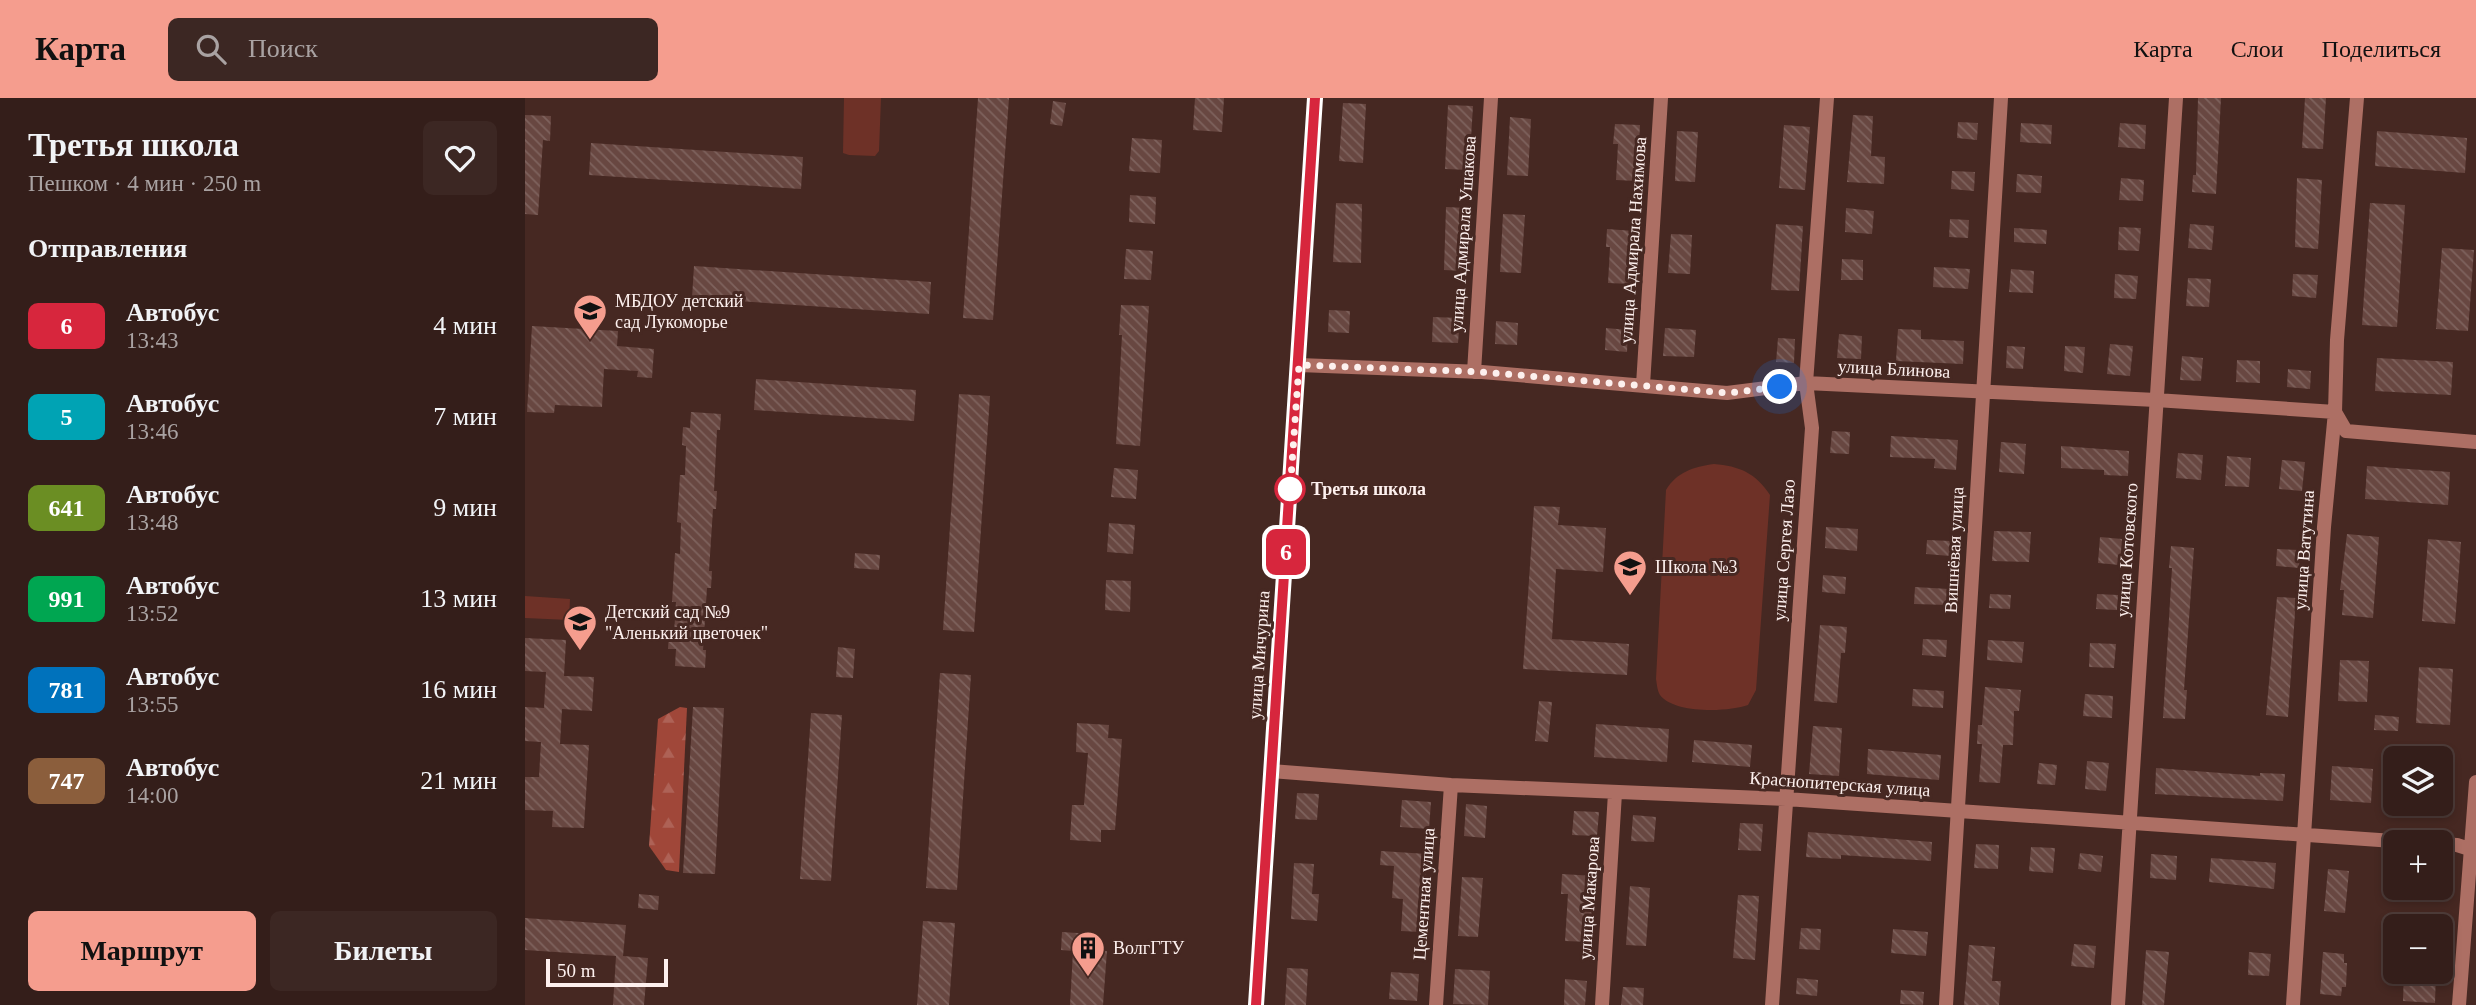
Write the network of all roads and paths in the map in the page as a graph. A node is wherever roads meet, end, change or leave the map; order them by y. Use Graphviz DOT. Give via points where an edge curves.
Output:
graph roads {
  1 [pos="1315,98"];
  2 [pos="1491,98"];
  3 [pos="1661,98"];
  4 [pos="1827,98"];
  5 [pos="2001,98"];
  6 [pos="2176,98"];
  7 [pos="2357,98"];
  8 [pos="1299,365"];
  9 [pos="1474,372"];
  10 [pos="1806,383"];
  11 [pos="1643,384"];
  12 [pos="1982,393"];
  13 [pos="2156,400"];
  14 [pos="2335,412"];
  15 [pos="2476,442"];
  16 [pos="1271,771"];
  17 [pos="2476,782"];
  18 [pos="1451,785"];
  19 [pos="1615,793"];
  20 [pos="1786,799"];
  21 [pos="1959,811"];
  22 [pos="2129,823"];
  23 [pos="2304,835"];
  24 [pos="2383,840"];
  25 [pos="2453,845"];
  26 [pos="2473,851"];
  27 [pos="1256,1005"];
  28 [pos="1436,1005"];
  29 [pos="1602,1005"];
  30 [pos="1772,1005"];
  31 [pos="1946,1005"];
  32 [pos="2118,1005"];
  33 [pos="2293,1005"];
  34 [pos="2459,1005"];
  1 -- 8 [label="street, улица Мичурина"];
  2 -- 9 [label="street, улица Адмирала Ушакова"];
  3 -- 11 [label="street, улица Адмирала Нахимова"];
  4 -- 10 [label="street, улица Сергея Лазо"];
  5 -- 12 [label="street, Вишнёвая улица"];
  6 -- 13 [label="street, улица Котовского"];
  7 -- 14 [label="street, улица Ватутина"];
  8 -- 9 [label="street, улица Блинова"];
  8 -- 16 [label="street, улица Мичурина"];
  9 -- 11 [label="street, улица Блинова"];
  10 -- 11 [label="street, улица Блинова" via="1727,393"];
  10 -- 12 [label="street, улица Блинова"];
  10 -- 20 [label="street, улица Сергея Лазо" via="1812,428"];
  12 -- 13 [label="street, улица Блинова"];
  12 -- 21 [label="street, Вишнёвая улица"];
  13 -- 14 [label="street, улица Блинова"];
  13 -- 22 [label="street, улица Котовского"];
  14 -- 15 [label="street" via="2346,431"];
  14 -- 23 [label="street, улица Ватутина"];
  16 -- 18 [label="street, Краснопитерская улица"];
  16 -- 27 [label="street, улица Мичурина"];
  17 -- 26 [label="street"];
  18 -- 19 [label="street, Краснопитерская улица"];
  18 -- 28 [label="street, Цементная улица"];
  19 -- 20 [label="street, Краснопитерская улица"];
  19 -- 29 [label="street, улица Макарова"];
  20 -- 21 [label="street, Краснопитерская улица"];
  20 -- 30 [label="street, улица Сергея Лазо"];
  21 -- 22 [label="street, Краснопитерская улица"];
  21 -- 31 [label="street, Вишнёвая улица"];
  22 -- 23 [label="street, Краснопитерская улица"];
  22 -- 32 [label="street, улица Котовского"];
  23 -- 24 [label="street, Краснопитерская улица"];
  23 -- 33 [label="street, улица Ватутина"];
  25 -- 26 [label="street"];
  26 -- 34 [label="street"];
}
